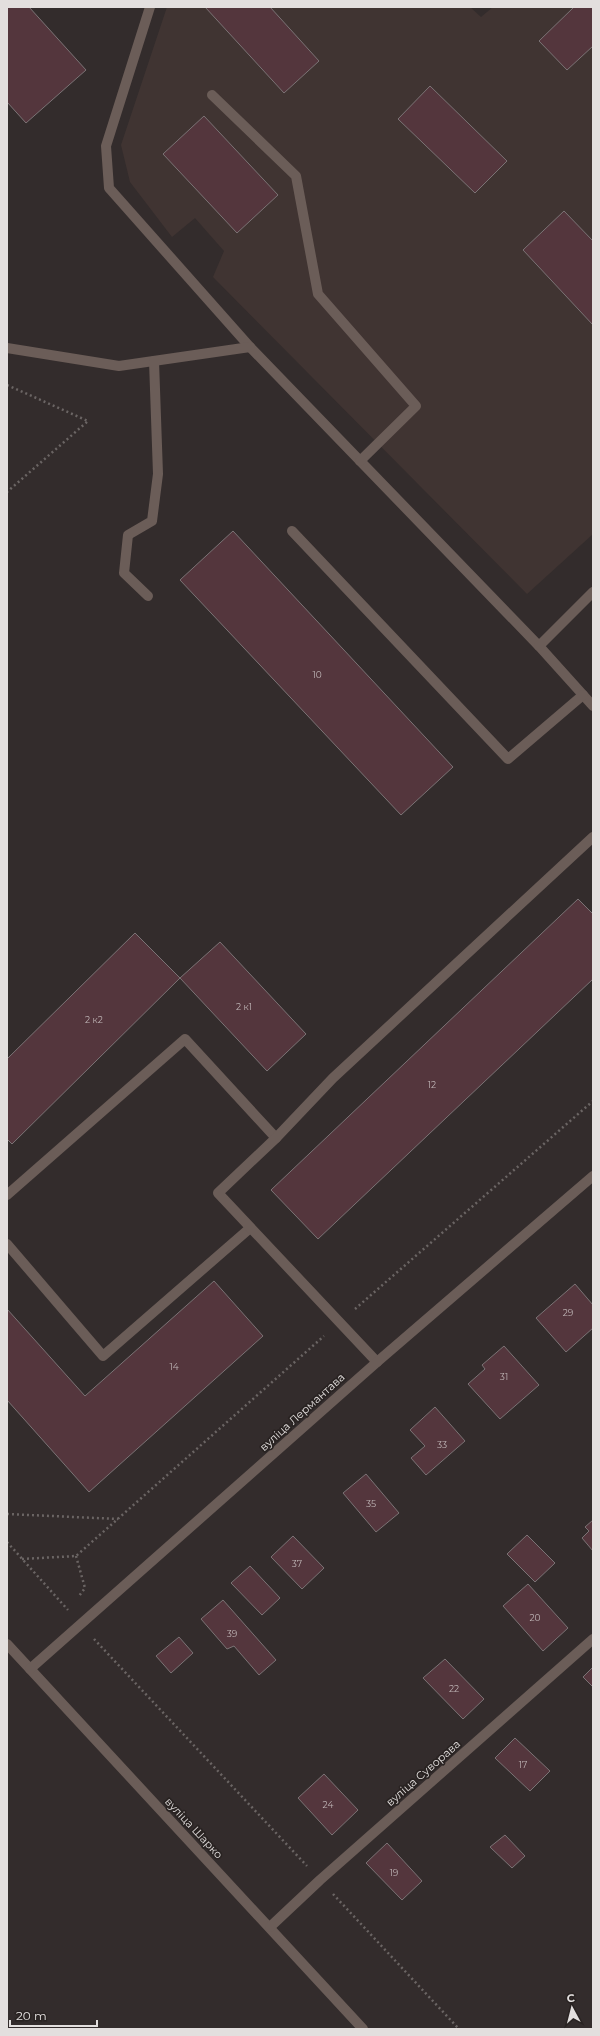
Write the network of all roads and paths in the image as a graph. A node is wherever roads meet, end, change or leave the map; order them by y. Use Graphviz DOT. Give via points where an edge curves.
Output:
graph roads {
  1 [pos="146,10"];
  2 [pos="212,95"];
  3 [pos="250,347"];
  4 [pos="7,348"];
  5 [pos="154,361"];
  6 [pos="7,385"];
  7 [pos="360,461"];
  8 [pos="7,492"];
  9 [pos="292,531"];
  10 [pos="593,592"];
  11 [pos="148,596"];
  12 [pos="538,646"];
  13 [pos="583,695"];
  14 [pos="593,706"];
  15 [pos="593,837"];
  16 [pos="593,1101"];
  17 [pos="276,1138"];
  18 [pos="593,1176"];
  19 [pos="7,1195"];
  20 [pos="249,1229"];
  21 [pos="7,1244"];
  22 [pos="339,1323"];
  23 [pos="377,1362"];
  24 [pos="7,1514"];
  25 [pos="118,1519"];
  26 [pos="7,1542"];
  27 [pos="76,1556"];
  28 [pos="22,1559"];
  29 [pos="77,1600"];
  30 [pos="73,1605"];
  31 [pos="69,1611"];
  32 [pos="80,1624"];
  33 [pos="593,1639"];
  34 [pos="7,1644"];
  35 [pos="30,1669"];
  36 [pos="320,1880"];
  37 [pos="270,1927"];
  38 [pos="363,2029"];
  39 [pos="459,2029"];
  1 -- 3 [label="street" via="106,146 108,188"];
  2 -- 7 [label="street" via="296,176 318,294 416,406"];
  3 -- 5 [label="street"];
  3 -- 7 [label="street"];
  4 -- 5 [label="street" via="119,366"];
  5 -- 11 [label="street" via="158,474 152,521 128,536 124,573"];
  6 -- 8 [label="path" via="88,421"];
  7 -- 12 [label="street"];
  9 -- 13 [label="street" via="508,759"];
  10 -- 12 [label="street"];
  12 -- 13 [label="street"];
  13 -- 14 [label="street"];
  15 -- 17 [label="street" via="333,1078"];
  16 -- 22 [label="path"];
  17 -- 19 [label="street" via="185,1039"];
  17 -- 20 [label="street" via="218,1193"];
  18 -- 23 [label="street, вуліца Лермантава"];
  20 -- 21 [label="street" via="103,1356"];
  20 -- 22 [label="street"];
  22 -- 23 [label="street"];
  22 -- 25 [label="path"];
  23 -- 32 [label="street, вуліца Лермантава"];
  24 -- 25 [label="path"];
  25 -- 27 [label="path"];
  26 -- 28 [label="path"];
  27 -- 28 [label="path"];
  27 -- 29 [label="path" via="85,1588"];
  28 -- 31 [label="path"];
  30 -- 31 [label="path"];
  31 -- 32 [label="path"];
  32 -- 35 [label="street, вуліца Лермантава"];
  32 -- 36 [label="path"];
  33 -- 36 [label="street, вуліца Суворава"];
  34 -- 35 [label="street, вуліца Шарко"];
  35 -- 37 [label="street, вуліца Шарко"];
  36 -- 37 [label="street, вуліца Суворава"];
  36 -- 39 [label="path"];
  37 -- 38 [label="street, вуліца Шарко"];
}
